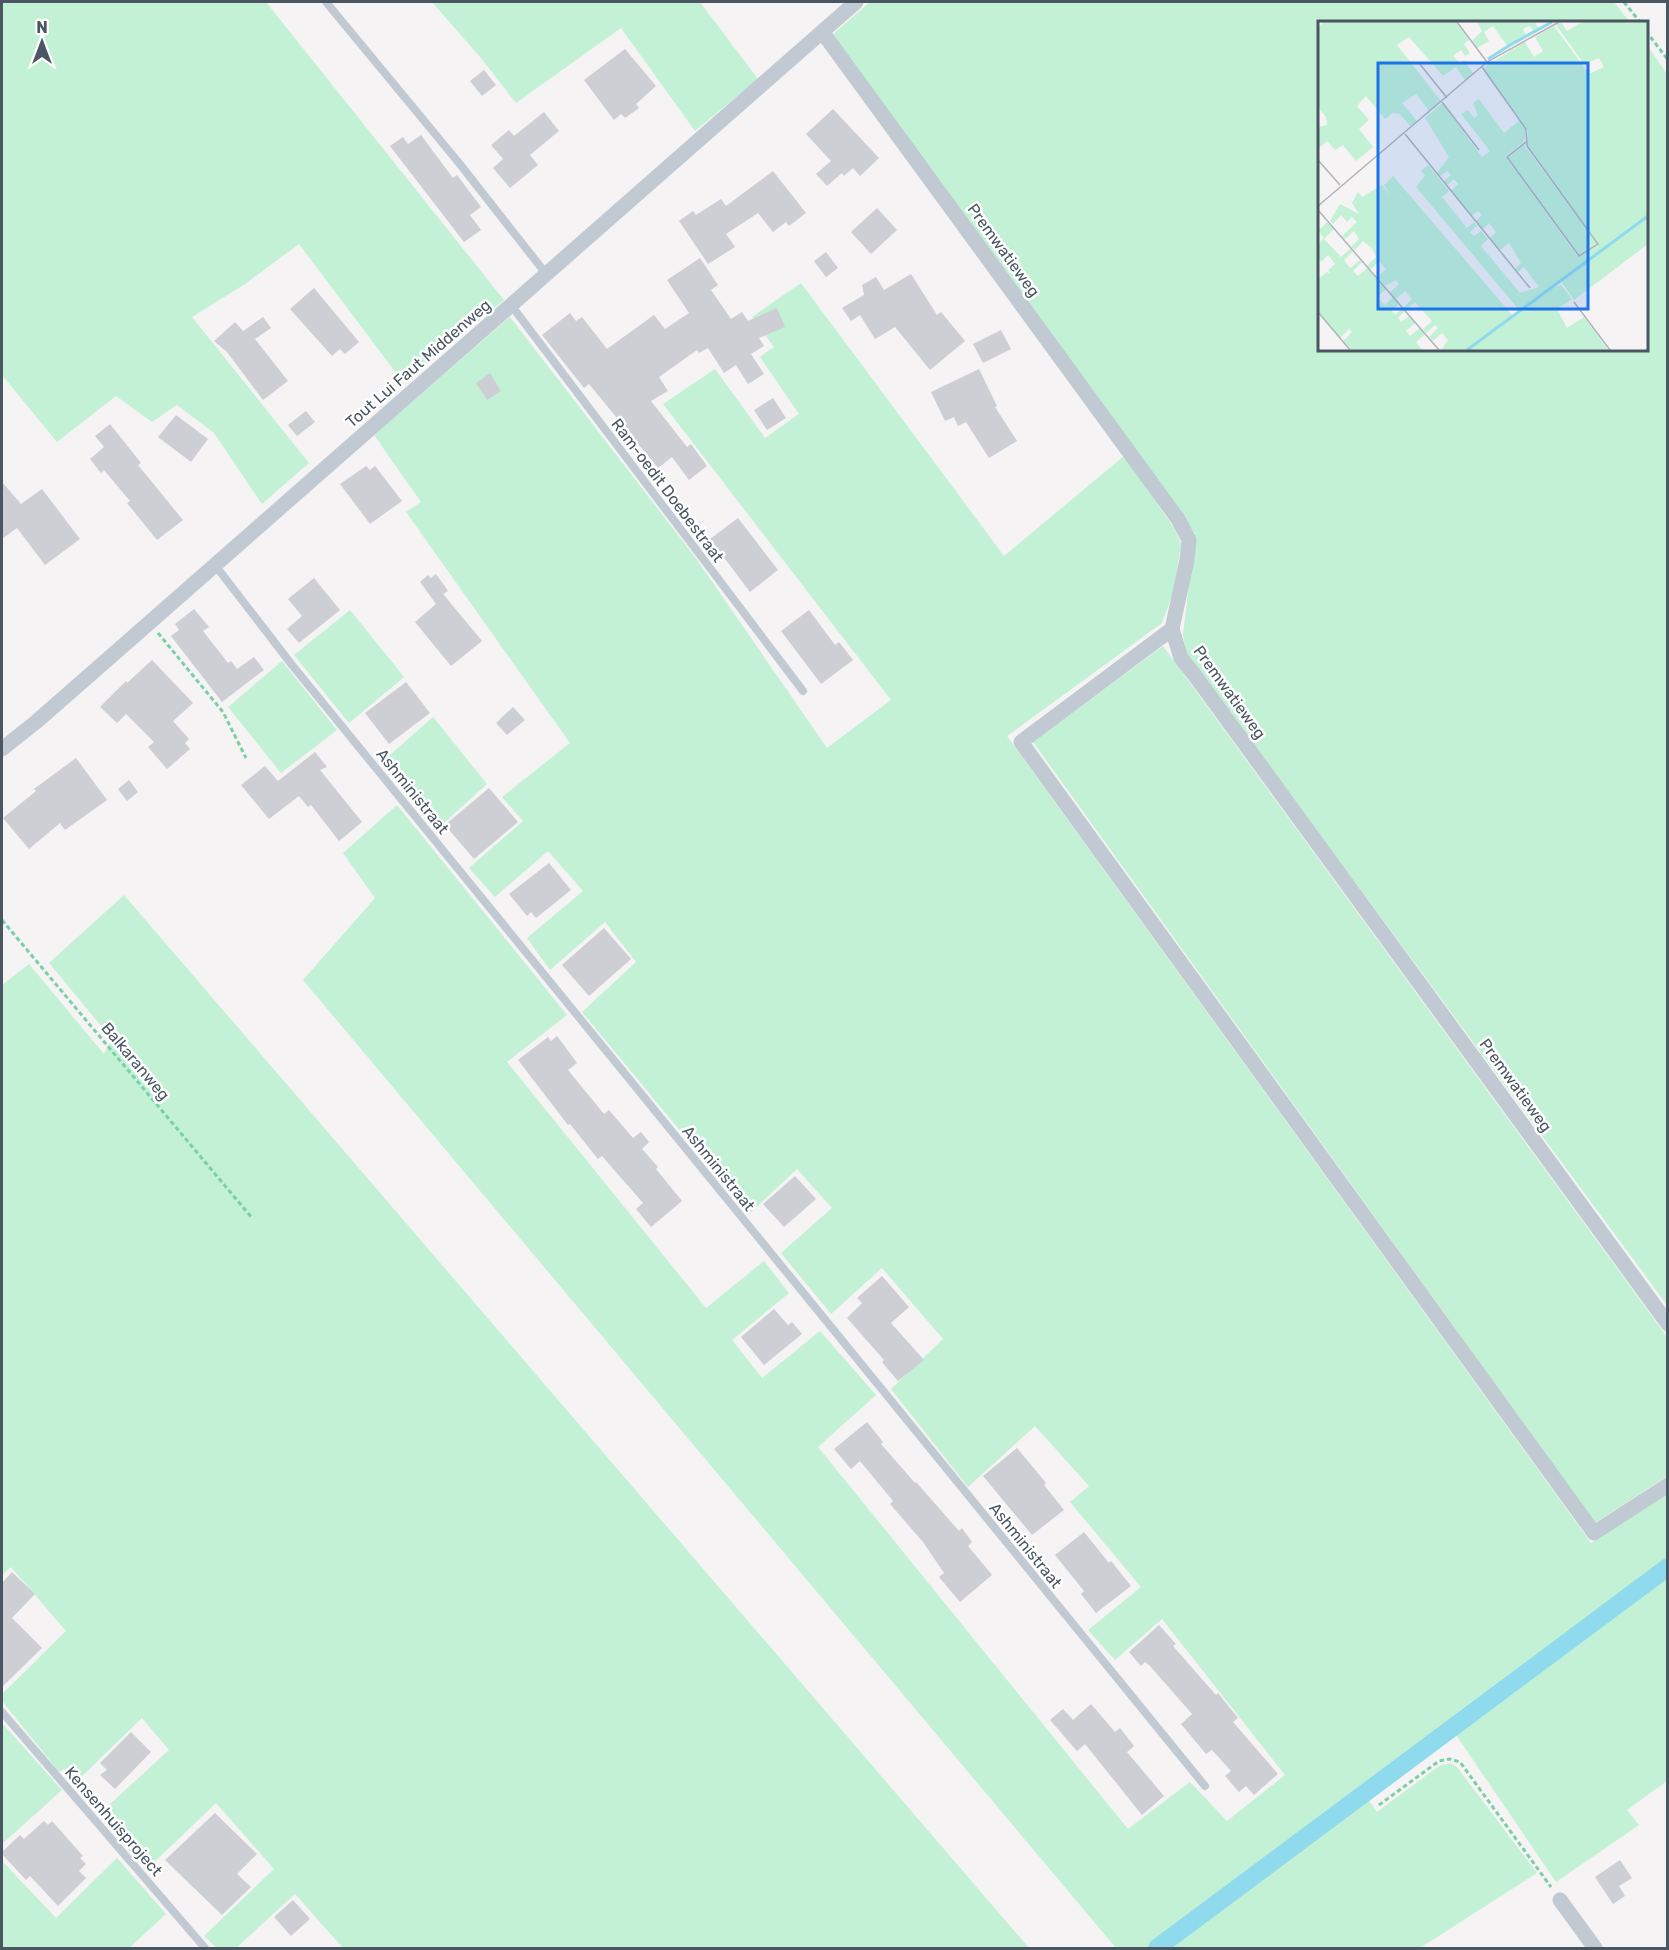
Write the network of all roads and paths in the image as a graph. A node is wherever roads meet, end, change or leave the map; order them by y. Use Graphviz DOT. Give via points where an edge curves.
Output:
graph roads {
  1 [pos="326,2"];
  2 [pos="856,2"];
  3 [pos="1624,2"];
  4 [pos="1639,21"];
  5 [pos="823,33"];
  6 [pos="1648,33"];
  7 [pos="1668,60"];
  8 [pos="547,275"];
  9 [pos="512,305"];
  10 [pos="215,566"];
  11 [pos="149,623"];
  12 [pos="1172,629"];
  13 [pos="803,691"];
  14 [pos="2,748"];
  15 [pos="246,758"];
  16 [pos="2,920"];
  17 [pos="252,1218"];
  18 [pos="1668,1324"];
  19 [pos="1668,1485"];
  20 [pos="2,1712"];
  21 [pos="1205,1786"];
  22 [pos="1379,1805"];
  23 [pos="1560,1900"];
  24 [pos="205,1948"];
  25 [pos="1595,1948"];
  1 -- 8 [label="lane"];
  2 -- 5 [label="street, Tout Lui Faut Middenweg"];
  3 -- 4 [label="path"];
  5 -- 8 [label="street, Tout Lui Faut Middenweg"];
  5 -- 12 [label="street, Premwatieweg" via="1178,519 1189,540"];
  6 -- 7 [label="path"];
  8 -- 9 [label="street, Tout Lui Faut Middenweg"];
  9 -- 10 [label="street, Tout Lui Faut Middenweg"];
  9 -- 13 [label="lane, Ram-oedit Doebestraat"];
  10 -- 11 [label="street, Tout Lui Faut Middenweg"];
  10 -- 21 [label="lane, Ashministraat"];
  11 -- 14 [label="street, Tout Lui Faut Middenweg"];
  11 -- 15 [label="path" via="223,712"];
  12 -- 18 [label="street, Premwatieweg" via="1181,658"];
  12 -- 19 [label="street" via="1022,742 1594,1533"];
  16 -- 17 [label="path, Balkaranweg"];
  20 -- 24 [label="lane, Kensenhuisproject"];
  22 -- 23 [label="path" via="1439,1761 1460,1762"];
  23 -- 25 [label="street"];
}
